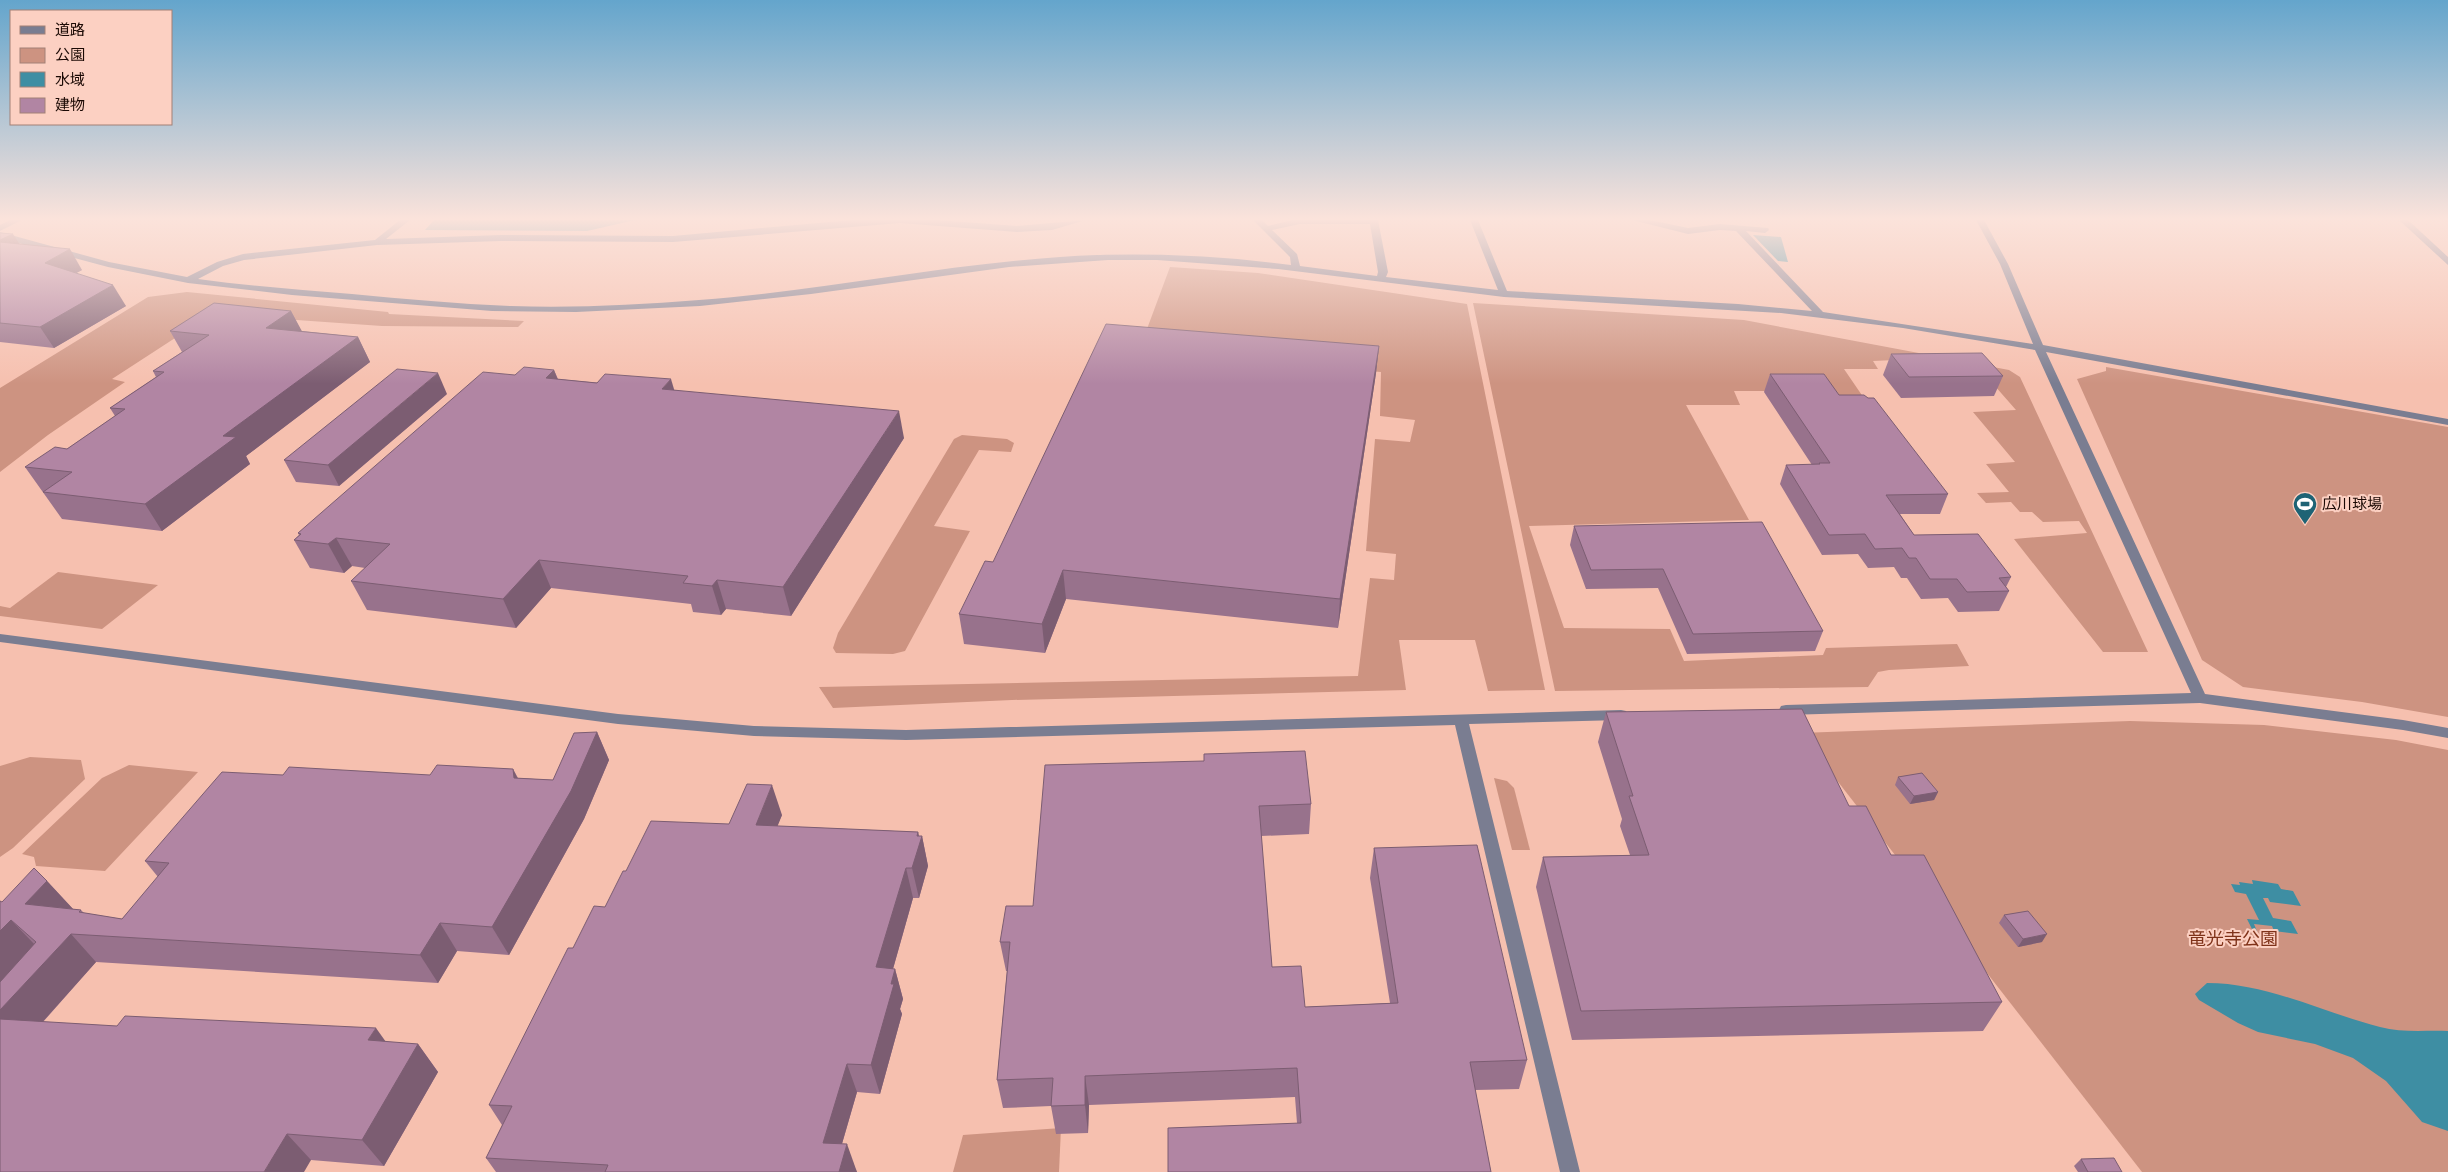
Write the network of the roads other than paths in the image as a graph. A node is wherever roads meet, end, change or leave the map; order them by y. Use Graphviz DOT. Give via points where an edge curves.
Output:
graph roads {
  1 [pos="155,275"];
  2 [pos="199,275"];
  3 [pos="943,275"];
  4 [pos="1346,275"];
  5 [pos="1382,275"];
  6 [pos="1496,275"];
  7 [pos="1783,275"];
  8 [pos="2009,275"];
  9 [pos="188,280"];
  10 [pos="1380,280"];
  11 [pos="1504,294"];
  12 [pos="1820,314"];
  13 [pos="2039,347"];
  14 [pos="2448,422"];
  15 [pos="0,638"];
  16 [pos="2200,698"];
  17 [pos="1775,710"];
  18 [pos="1637,715"];
  19 [pos="1461,720"];
  20 [pos="2448,733"];
  21 [pos="1570,1172"];
  1 -- 9 [label="street"];
  2 -- 9 [label="street"];
  3 -- 9 [label="street" via="761,298 636,308 520,309 446,306"];
  4 -- 10 [label="street"];
  5 -- 10 [label="street"];
  6 -- 11 [label="street"];
  7 -- 12 [label="street"];
  8 -- 13 [label="street"];
  10 -- 11 [label="street"];
  11 -- 12 [label="street" via="1710,304"];
  12 -- 13 [label="street"];
  13 -- 14 [label="street"];
  13 -- 16 [label="street"];
  15 -- 19 [label="street" via="609,718 754,731 906,734"];
  16 -- 17 [label="street"];
  16 -- 20 [label="street"];
  18 -- 19 [label="street"];
  19 -- 21 [label="street"];
}
